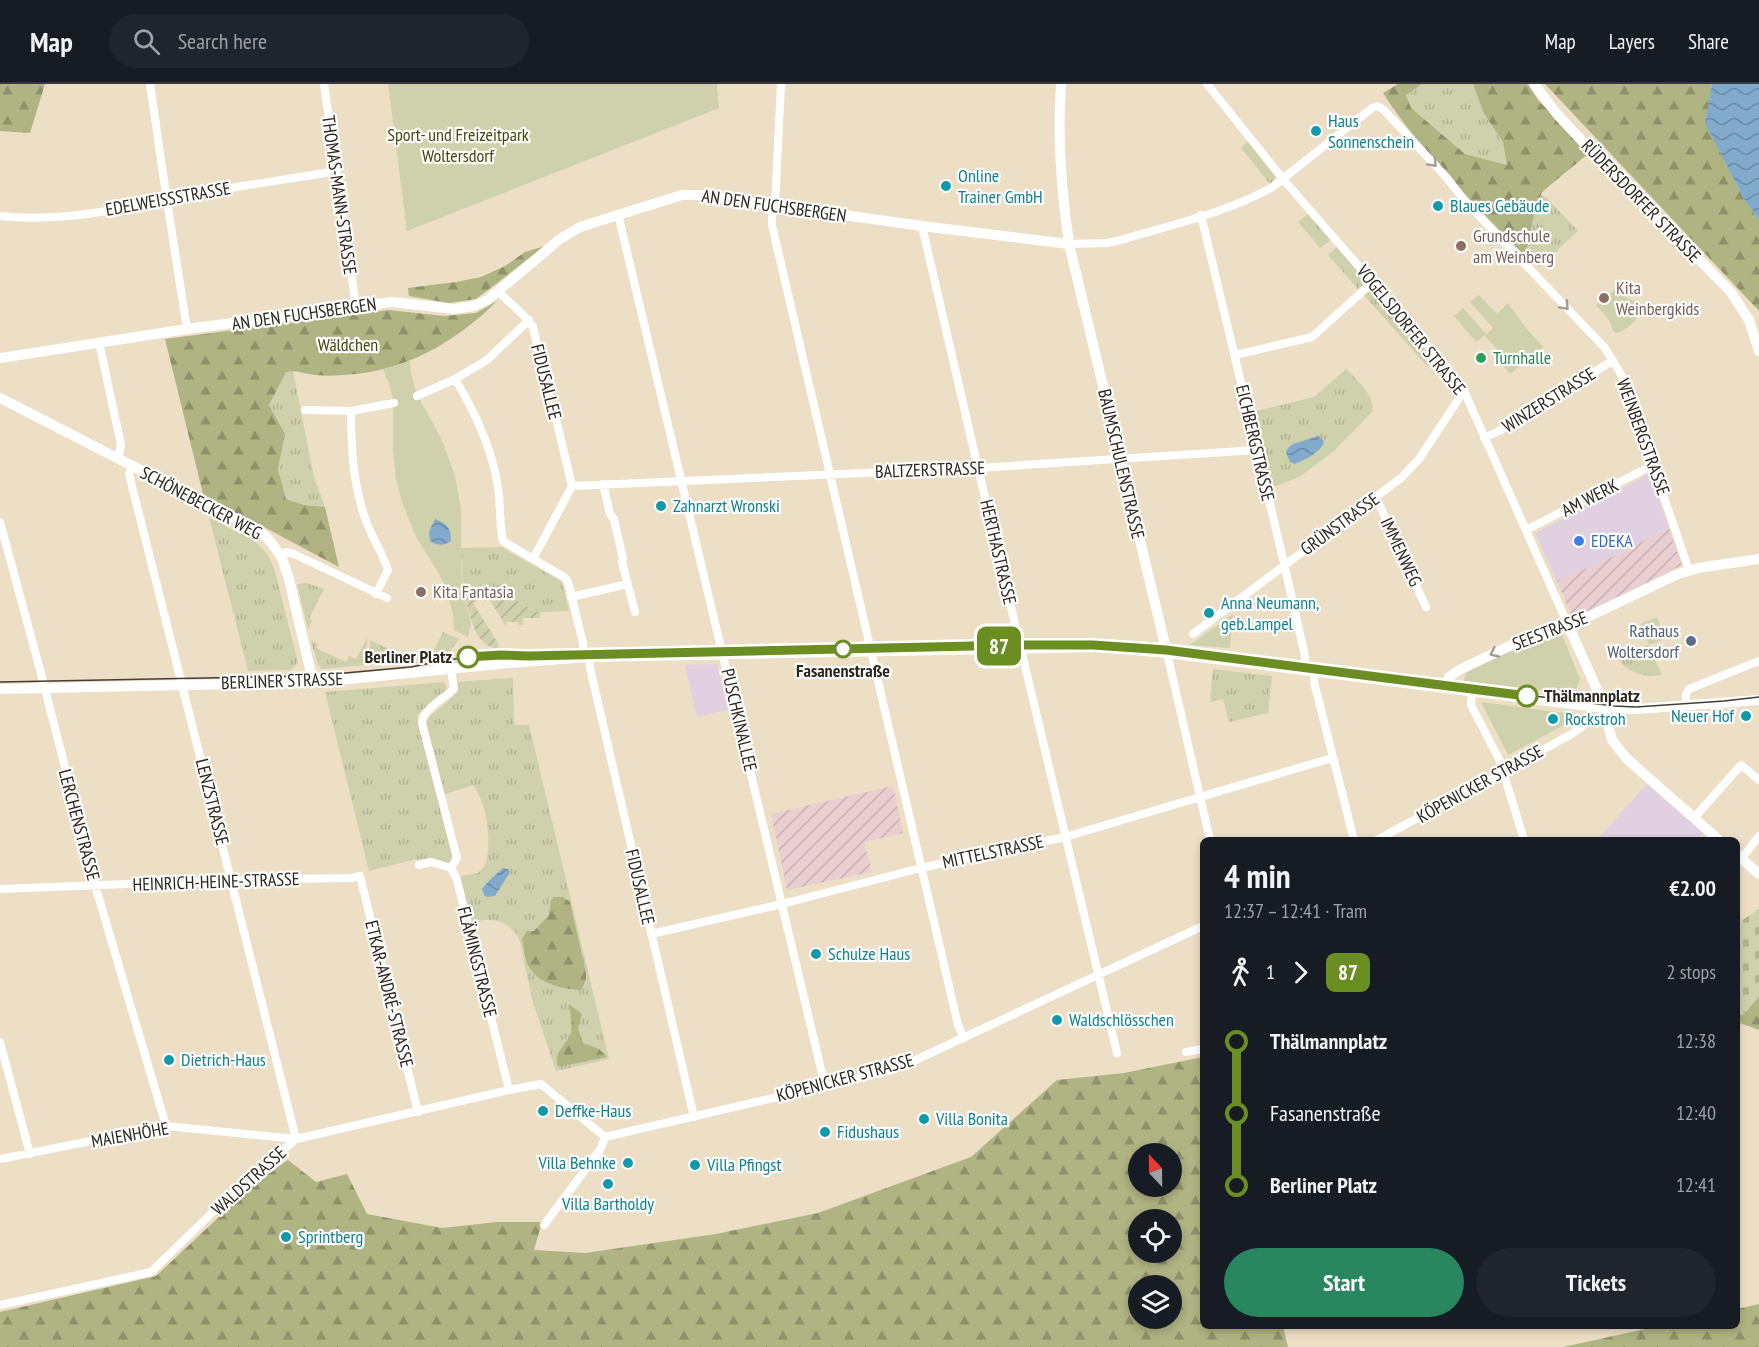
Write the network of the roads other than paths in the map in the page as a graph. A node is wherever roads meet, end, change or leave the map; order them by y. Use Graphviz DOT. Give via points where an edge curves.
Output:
graph roads {
  1 [pos="150,84"];
  2 [pos="324,84"];
  3 [pos="782,84"];
  4 [pos="1061,84"];
  5 [pos="1208,84"];
  6 [pos="1534,84"];
  7 [pos="1378,106"];
  8 [pos="336,171"];
  9 [pos="1283,179"];
  10 [pos="167,201"];
  11 [pos="775,205"];
  12 [pos="618,214"];
  13 [pos="1201,215"];
  14 [pos="0,216"];
  15 [pos="922,226"];
  16 [pos="1069,244"];
  17 [pos="1372,282"];
  18 [pos="498,291"];
  19 [pos="356,306"];
  20 [pos="529,320"];
  21 [pos="187,329"];
  22 [pos="99,342"];
  23 [pos="1759,351"];
  24 [pos="1235,355"];
  25 [pos="0,358"];
  26 [pos="1612,361"];
  27 [pos="455,379"];
  28 [pos="1465,393"];
  29 [pos="417,396"];
  30 [pos="0,398"];
  31 [pos="394,403"];
  32 [pos="305,411"];
  33 [pos="351,411"];
  34 [pos="1484,438"];
  35 [pos="1257,450"];
  36 [pos="118,458"];
  37 [pos="1120,459"];
  38 [pos="1653,465"];
  39 [pos="132,466"];
  40 [pos="978,468"];
  41 [pos="830,474"];
  42 [pos="682,481"];
  43 [pos="603,484"];
  44 [pos="572,486"];
  45 [pos="1375,499"];
  46 [pos="0,522"];
  47 [pos="1526,530"];
  48 [pos="280,555"];
  49 [pos="533,559"];
  50 [pos="1759,560"];
  51 [pos="1284,565"];
  52 [pos="1689,570"];
  53 [pos="628,584"];
  54 [pos="376,594"];
  55 [pos="571,597"];
  56 [pos="387,598"];
  57 [pos="1426,607"];
  58 [pos="635,612"];
  59 [pos="1568,625"];
  60 [pos="1193,634"];
  61 [pos="1021,648"];
  62 [pos="870,651"];
  63 [pos="1167,653"];
  64 [pos="723,654"];
  65 [pos="587,657"];
  66 [pos="1759,661"];
  67 [pos="451,669"];
  68 [pos="1310,671"];
  69 [pos="313,682"];
  70 [pos="183,684"];
  71 [pos="1445,684"];
  72 [pos="45,688"];
  73 [pos="0,689"];
  74 [pos="1472,692"];
  75 [pos="1759,700"];
  76 [pos="1686,706"];
  77 [pos="1604,708"];
  78 [pos="1582,727"];
  79 [pos="1332,758"];
  80 [pos="1503,771"];
  81 [pos="1759,780"];
  82 [pos="1200,797"];
  83 [pos="1694,818"];
  84 [pos="1759,836"];
  85 [pos="1065,837"];
  86 [pos="1209,837"];
  87 [pos="1353,837"];
  88 [pos="1383,837"];
  89 [pos="1523,837"];
  90 [pos="1716,837"];
  91 [pos="1740,856"];
  92 [pos="1740,858"];
  93 [pos="419,865"];
  94 [pos="451,868"];
  95 [pos="921,868"];
  96 [pos="1759,874"];
  97 [pos="360,876"];
  98 [pos="231,880"];
  99 [pos="95,885"];
  100 [pos="0,889"];
  101 [pos="782,904"];
  102 [pos="1200,927"];
  103 [pos="651,934"];
  104 [pos="1098,974"];
  105 [pos="964,1038"];
  106 [pos="0,1042"];
  107 [pos="1200,1050"];
  108 [pos="1186,1052"];
  109 [pos="1117,1053"];
  110 [pos="825,1086"];
  111 [pos="509,1090"];
  112 [pos="418,1112"];
  113 [pos="694,1117"];
  114 [pos="166,1126"];
  115 [pos="605,1137"];
  116 [pos="296,1139"];
  117 [pos="30,1154"];
  118 [pos="0,1159"];
  119 [pos="544,1225"];
  120 [pos="0,1305"];
  1 -- 10 [label="street"];
  2 -- 8 [label="street, THOMAS-MANN-STRASSE"];
  3 -- 11 [label="street"];
  4 -- 16 [label="street, BAUMSCHULENSTRASSE" via="1059,153"];
  5 -- 9 [label="street, VOGELSDORFER STRASSE"];
  6 -- 23 [label="street, RÜDERSDORFER STRASSE" via="1576,135 1731,292 1749,320"];
  7 -- 9 [label="street, AN DEN FUCHSBERGEN"];
  7 -- 26 [label="street, WEINBERGSTRASSE, one-way" via="1605,348"];
  8 -- 10 [label="street, EDELWEISSSTRASSE"];
  8 -- 19 [label="street, THOMAS-MANN-STRASSE"];
  9 -- 13 [label="street, AN DEN FUCHSBERGEN" via="1259,195"];
  9 -- 17 [label="street, VOGELSDORFER STRASSE"];
  10 -- 14 [label="street, EDELWEISSSTRASSE" via="67,216"];
  10 -- 21 [label="street"];
  11 -- 12 [label="street, AN DEN FUCHSBERGEN" via="682,195"];
  11 -- 15 [label="street, AN DEN FUCHSBERGEN"];
  11 -- 41 [label="street" via="772,225"];
  12 -- 18 [label="street, AN DEN FUCHSBERGEN" via="580,227 561,239"];
  12 -- 42 [label="street, PUSCHKINALLEE"];
  13 -- 16 [label="street, AN DEN FUCHSBERGEN" via="1121,240"];
  13 -- 24 [label="street, EICHBERGSTRASSE"];
  15 -- 16 [label="street, AN DEN FUCHSBERGEN"];
  15 -- 40 [label="street, HERTHASTRASSE"];
  16 -- 37 [label="street, BAUMSCHULENSTRASSE"];
  17 -- 24 [label="street" via="1311,337"];
  17 -- 28 [label="street, VOGELSDORFER STRASSE"];
  18 -- 19 [label="street, AN DEN FUCHSBERGEN" via="474,306 454,309 392,302"];
  18 -- 20 [label="street, FIDUSALLEE"];
  19 -- 21 [label="street, AN DEN FUCHSBERGEN"];
  20 -- 27 [label="street" via="487,360"];
  20 -- 44 [label="street, FIDUSALLEE"];
  21 -- 22 [label="street, AN DEN FUCHSBERGEN"];
  22 -- 25 [label="street, AN DEN FUCHSBERGEN"];
  22 -- 36 [label="street" via="121,446"];
  24 -- 35 [label="street, EICHBERGSTRASSE"];
  26 -- 34 [label="street, WINZERSTRASSE"];
  26 -- 38 [label="street, WEINBERGSTRASSE" via="1622,376"];
  27 -- 29 [label="street"];
  27 -- 49 [label="street, FIDUSALLEE" via="481,426 492,458 503,541"];
  28 -- 34 [label="street, VOGELSDORFER STRASSE"];
  28 -- 45 [label="street, GRÜNSTRASSE" via="1419,459"];
  30 -- 36 [label="street, SCHÖNEBECKER WEG"];
  31 -- 33 [label="street"];
  32 -- 33 [label="street"];
  33 -- 54 [label="street" via="351,455 357,492 388,570"];
  34 -- 47 [label="street, VOGELSDORFER STRASSE"];
  35 -- 37 [label="street, BALTZERSTRASSE"];
  35 -- 51 [label="street, EICHBERGSTRASSE"];
  36 -- 39 [label="street, SCHÖNEBECKER WEG"];
  37 -- 40 [label="street, BALTZERSTRASSE"];
  37 -- 63 [label="street, BAUMSCHULENSTRASSE"];
  38 -- 47 [label="street, AM WERK"];
  38 -- 52 [label="street, WEINBERGSTRASSE"];
  39 -- 48 [label="street, SCHÖNEBECKER WEG" via="263,534"];
  39 -- 70 [label="street, LENZSTRASSE" via="130,477"];
  40 -- 41 [label="street, BALTZERSTRASSE"];
  40 -- 61 [label="street, HERTHASTRASSE"];
  41 -- 42 [label="street, BALTZERSTRASSE"];
  41 -- 62 [label="street"];
  42 -- 43 [label="street, BALTZERSTRASSE"];
  42 -- 64 [label="street, PUSCHKINALLEE"];
  43 -- 44 [label="street"];
  43 -- 53 [label="street"];
  44 -- 49 [label="street"];
  45 -- 51 [label="street, GRÜNSTRASSE"];
  45 -- 57 [label="street, IMMENWEG"];
  46 -- 72 [label="street, LERCHENSTRASSE"];
  47 -- 59 [label="street, VOGELSDORFER STRASSE"];
  48 -- 54 [label="street" via="294,554"];
  48 -- 69 [label="street, SCHÖNEBECKER WEG"];
  49 -- 55 [label="street, FIDUSALLEE" via="564,577"];
  50 -- 52 [label="street, SEESTRASSE"];
  51 -- 60 [label="street, GRÜNSTRASSE"];
  51 -- 68 [label="street, EICHBERGSTRASSE"];
  52 -- 59 [label="street, SEESTRASSE"];
  53 -- 55 [label="street"];
  53 -- 58 [label="street"];
  54 -- 56 [label="street"];
  55 -- 65 [label="street, FIDUSALLEE"];
  59 -- 71 [label="street, SEESTRASSE, one-way" via="1548,628 1459,670"];
  59 -- 77 [label="street, VOGELSDORFER STRASSE"];
  61 -- 62 [label="street, BERLINER STRASSE"];
  61 -- 63 [label="street, BERLINER STRASSE" via="1109,647"];
  61 -- 85 [label="street, HERTHASTRASSE"];
  62 -- 64 [label="street, BERLINER STRASSE"];
  62 -- 95 [label="street"];
  63 -- 68 [label="street, BERLINER STRASSE"];
  63 -- 82 [label="street, BAUMSCHULENSTRASSE"];
  64 -- 65 [label="street, BERLINER STRASSE"];
  64 -- 101 [label="street, PUSCHKINALLEE"];
  65 -- 67 [label="street, BERLINER STRASSE"];
  65 -- 103 [label="street, FIDUSALLEE"];
  66 -- 76 [label="street" via="1689,689"];
  67 -- 69 [label="street, BERLINER STRASSE"];
  67 -- 94 [label="street" via="454,689 427,712 422,723 457,858"];
  68 -- 71 [label="street, BERLINER STRASSE"];
  68 -- 79 [label="street, EICHBERGSTRASSE"];
  69 -- 70 [label="street, BERLINER STRASSE"];
  70 -- 72 [label="street, BERLINER STRASSE"];
  70 -- 98 [label="street, LENZSTRASSE"];
  71 -- 74 [label="street, BERLINER STRASSE"];
  72 -- 73 [label="street, BERLINER STRASSE"];
  72 -- 99 [label="street, LERCHENSTRASSE"];
  74 -- 77 [label="street, BERLINER STRASSE"];
  74 -- 80 [label="street" via="1472,705"];
  75 -- 76 [label="street, BERLINER STRASSE"];
  76 -- 77 [label="street, BERLINER STRASSE"];
  77 -- 83 [label="street, VOGELSDORFER STRASSE" via="1616,746"];
  78 -- 80 [label="street, KÖPENICKER STRASSE"];
  79 -- 82 [label="street, MITTELSTRASSE"];
  79 -- 87 [label="street, EICHBERGSTRASSE"];
  80 -- 88 [label="street, KÖPENICKER STRASSE"];
  80 -- 89 [label="street"];
  81 -- 83 [label="street" via="1741,765"];
  82 -- 85 [label="street, MITTELSTRASSE"];
  82 -- 86 [label="street, BAUMSCHULENSTRASSE"];
  83 -- 90 [label="street, VOGELSDORFER STRASSE"];
  84 -- 91 [label="street"];
  85 -- 95 [label="street, MITTELSTRASSE"];
  85 -- 104 [label="street, HERTHASTRASSE"];
  92 -- 96 [label="street"];
  93 -- 94 [label="street" via="431,862"];
  94 -- 111 [label="street, FLÄMINGSTRASSE"];
  95 -- 101 [label="street, MITTELSTRASSE"];
  95 -- 105 [label="street"];
  97 -- 98 [label="street, HEINRICH-HEINE-STRASSE"];
  97 -- 112 [label="street, ETKAR-ANDRÉ-STRASSE"];
  98 -- 99 [label="street, HEINRICH-HEINE-STRASSE"];
  98 -- 116 [label="street, LENZSTRASSE"];
  99 -- 100 [label="street, HEINRICH-HEINE-STRASSE"];
  99 -- 114 [label="street, LERCHENSTRASSE"];
  101 -- 103 [label="street, MITTELSTRASSE"];
  101 -- 110 [label="street, PUSCHKINALLEE"];
  102 -- 104 [label="street, KÖPENICKER STRASSE"];
  103 -- 113 [label="street, FIDUSALLEE"];
  104 -- 105 [label="street, KÖPENICKER STRASSE"];
  104 -- 109 [label="street, HERTHASTRASSE"];
  105 -- 110 [label="street, KÖPENICKER STRASSE" via="888,1071"];
  106 -- 117 [label="street"];
  107 -- 108 [label="street"];
  110 -- 113 [label="street, KÖPENICKER STRASSE"];
  111 -- 112 [label="street, WALDSTRASSE"];
  111 -- 115 [label="street, WALDSTRASSE" via="541,1084"];
  112 -- 116 [label="street, WALDSTRASSE"];
  113 -- 115 [label="street, KÖPENICKER STRASSE"];
  114 -- 116 [label="street, MAIENHÖHE"];
  114 -- 117 [label="street, MAIENHÖHE"];
  115 -- 119 [label="street" via="600,1150"];
  116 -- 120 [label="street, WALDSTRASSE" via="220,1205 152,1272"];
  117 -- 118 [label="street, MAIENHÖHE"];
}
